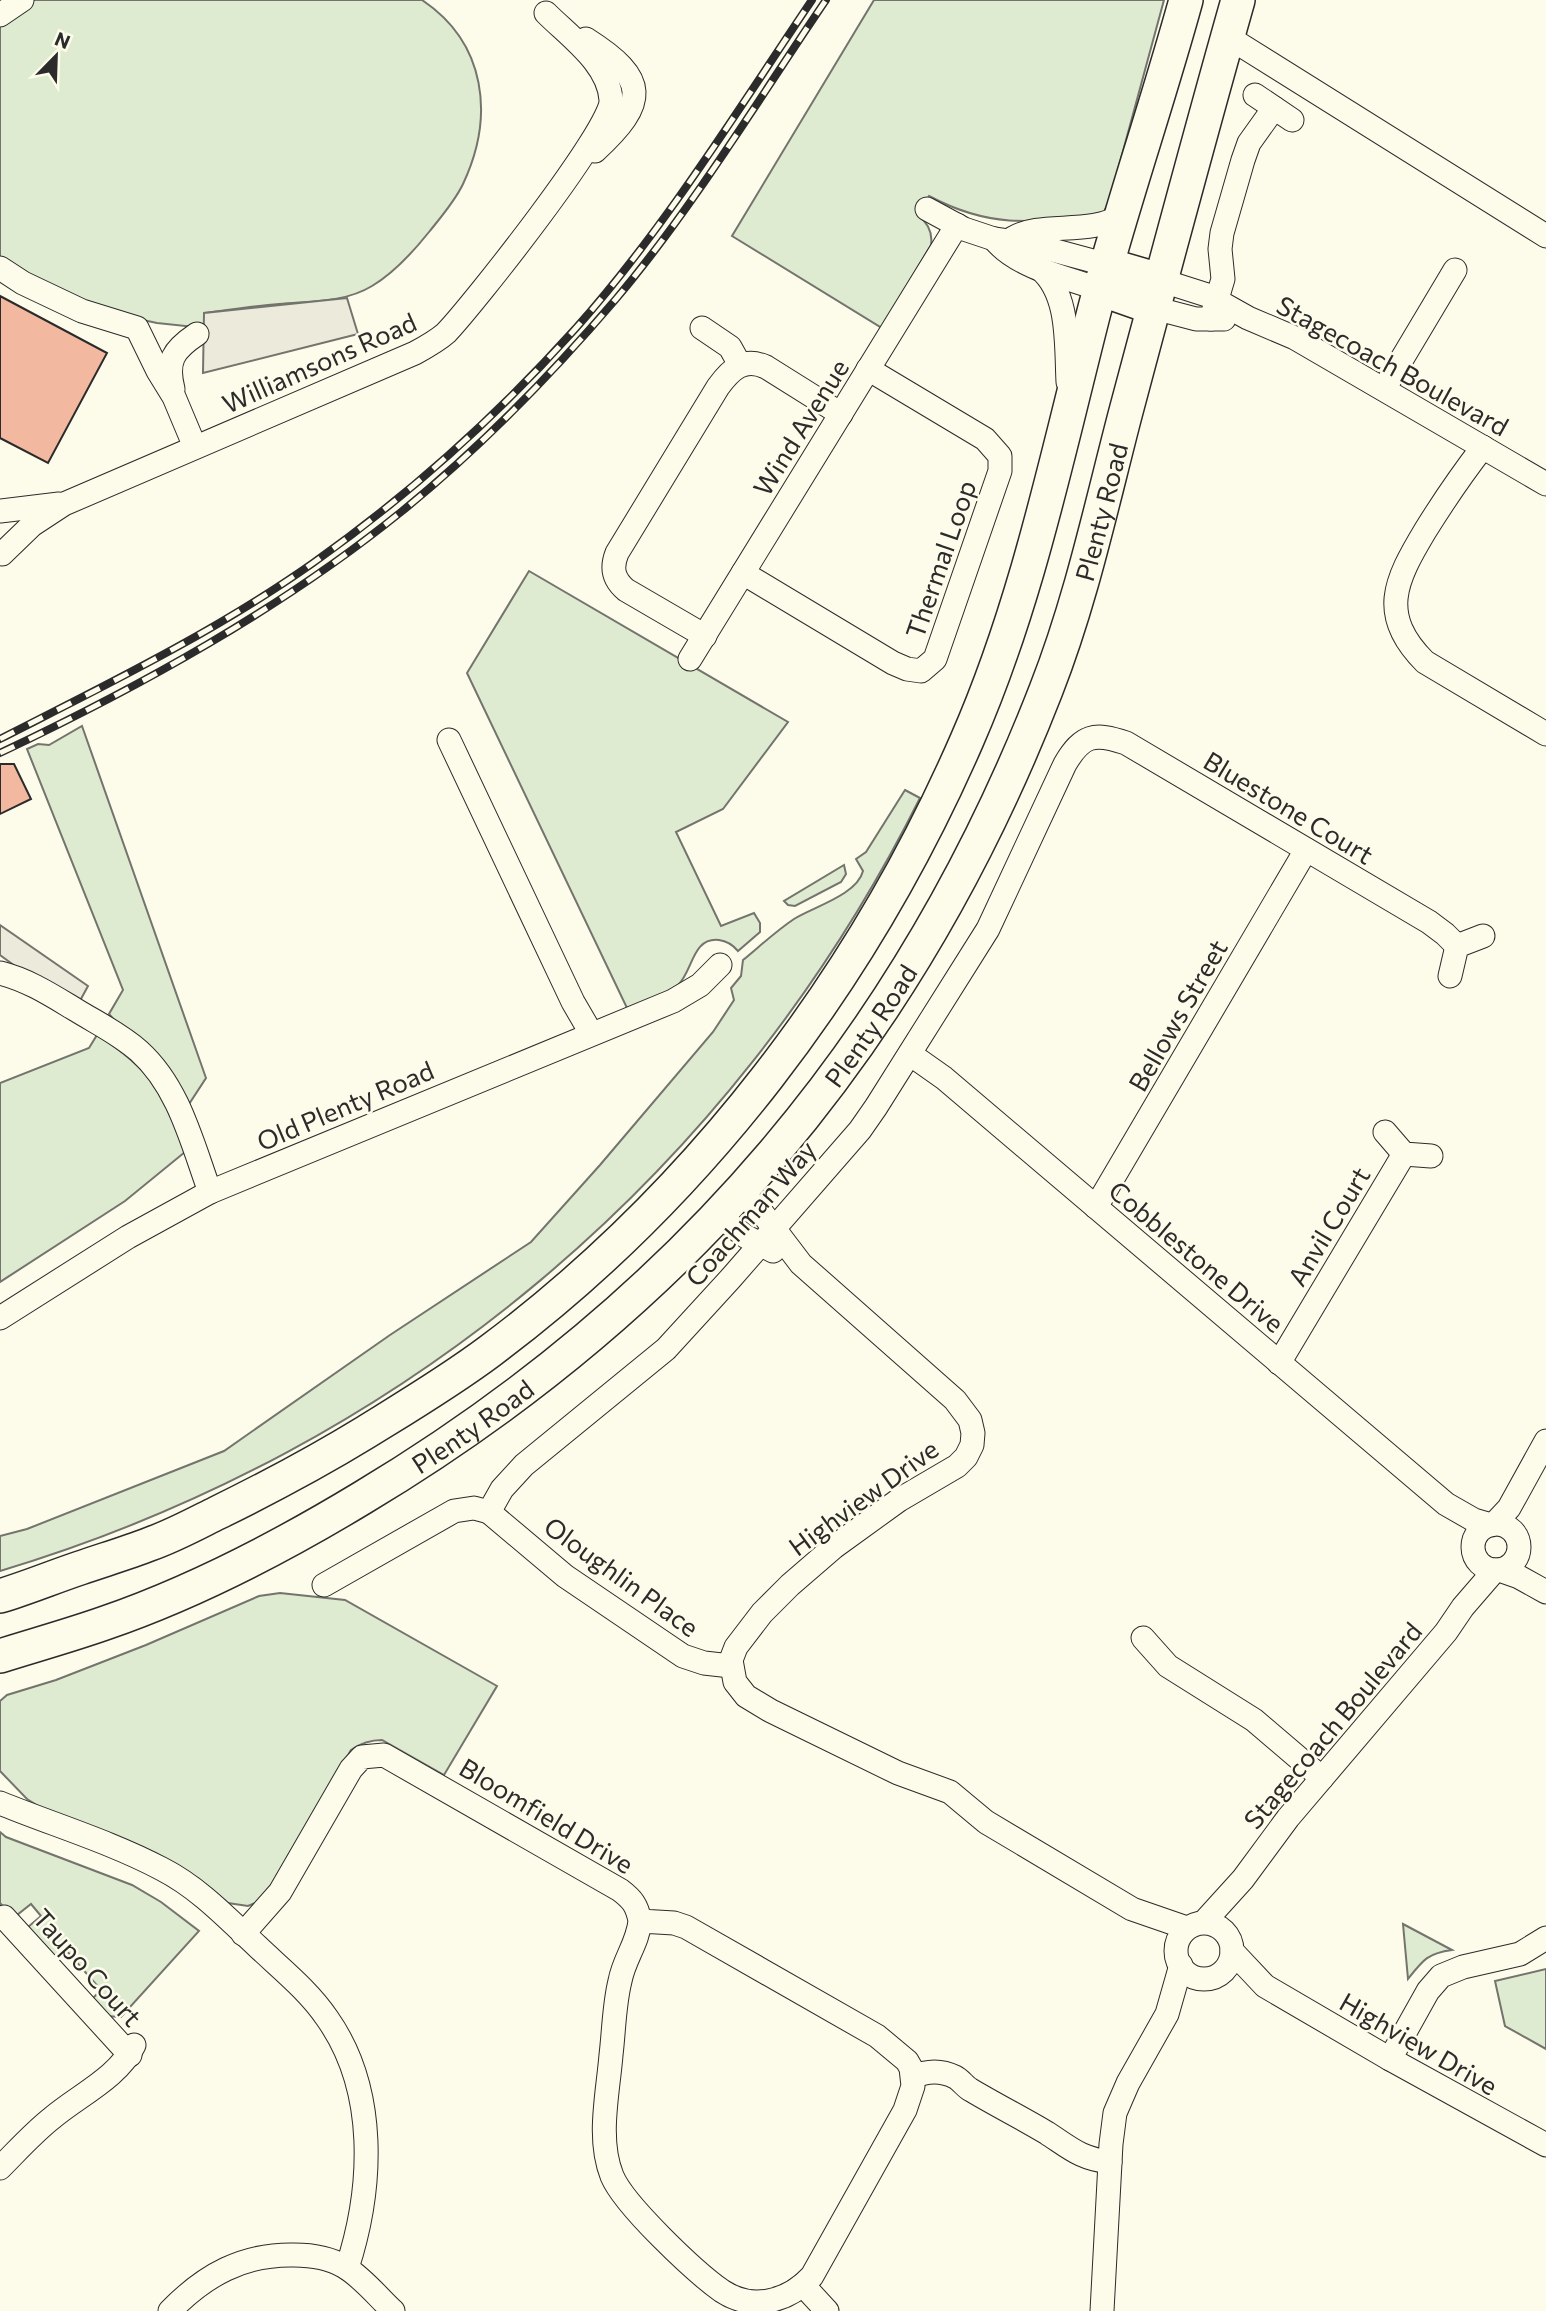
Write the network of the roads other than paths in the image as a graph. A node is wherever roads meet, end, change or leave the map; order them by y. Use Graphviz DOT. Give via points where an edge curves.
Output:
graph roads {
  1 [pos="22,0"];
  2 [pos="1186,0"];
  3 [pos="1238,0"];
  4 [pos="538,7"];
  5 [pos="0,15"];
  6 [pos="1228,37"];
  7 [pos="1255,95"];
  8 [pos="572,173"];
  9 [pos="927,209"];
  10 [pos="1123,215"];
  11 [pos="957,225"];
  12 [pos="1546,236"];
  13 [pos="1003,240"];
  14 [pos="0,268"];
  15 [pos="1039,268"];
  16 [pos="1455,270"];
  17 [pos="1104,277"];
  18 [pos="1159,294"];
  19 [pos="1213,309"];
  20 [pos="702,328"];
  21 [pos="197,334"];
  22 [pos="740,365"];
  23 [pos="868,369"];
  24 [pos="1384,388"];
  25 [pos="174,397"];
  26 [pos="1072,403"];
  27 [pos="841,414"];
  28 [pos="1476,443"];
  29 [pos="195,447"];
  30 [pos="1546,484"];
  31 [pos="64,504"];
  32 [pos="0,511"];
  33 [pos="0,517"];
  34 [pos="1,555"];
  35 [pos="743,573"];
  36 [pos="705,635"];
  37 [pos="690,659"];
  38 [pos="1546,734"];
  39 [pos="449,740"];
  40 [pos="1084,740"];
  41 [pos="1306,850"];
  42 [pos="1483,936"];
  43 [pos="1457,946"];
  44 [pos="0,955"];
  45 [pos="720,965"];
  46 [pos="0,972"];
  47 [pos="1450,975"];
  48 [pos="32,984"];
  49 [pos="591,1033"];
  50 [pos="910,1054"];
  51 [pos="1385,1132"];
  52 [pos="1404,1154"];
  53 [pos="1430,1156"];
  54 [pos="210,1192"];
  55 [pos="729,1204"];
  56 [pos="1096,1207"];
  57 [pos="768,1237"];
  58 [pos="0,1318"];
  59 [pos="1279,1363"];
  60 [pos="1546,1441"];
  61 [pos="1531,1471"];
  62 [pos="1446,1504"];
  63 [pos="489,1512"];
  64 [pos="1492,1525"];
  65 [pos="1518,1545"];
  66 [pos="1473,1550"];
  67 [pos="1497,1570"];
  68 [pos="324,1585"];
  69 [pos="1546,1589"];
  70 [pos="0,1596"];
  71 [pos="1463,1606"];
  72 [pos="1143,1638"];
  73 [pos="0,1656"];
  74 [pos="731,1666"];
  75 [pos="1322,1778"];
  76 [pos="0,1786"];
  77 [pos="8,1806"];
  78 [pos="1243,1879"];
  79 [pos="1132,1909"];
  80 [pos="4,1917"];
  81 [pos="640,1921"];
  82 [pos="1196,1925"];
  83 [pos="243,1934"];
  84 [pos="1546,1938"];
  85 [pos="1230,1943"];
  86 [pos="1178,1958"];
  87 [pos="1211,1977"];
  88 [pos="1265,1986"];
  89 [pos="1167,2014"];
  90 [pos="1390,2059"];
  91 [pos="921,2078"];
  92 [pos="1546,2145"];
  93 [pos="1110,2153"];
  94 [pos="0,2168"];
  95 [pos="339,2264"];
  96 [pos="803,2285"];
  97 [pos="170,2311"];
  98 [pos="393,2311"];
  99 [pos="827,2311"];
  100 [pos="1102,2311"];
  1 -- 5 [label="street"];
  2 -- 10 [label="highway, Plenty Road"];
  3 -- 6 [label="highway, Plenty Road"];
  4 -- 8 [label="street, Williamsons Road" via="599,66 609,87 611,110"];
  4 -- 8 [label="street, Williamsons Road" via="609,54 622,66 633,89 632,109 617,131"];
  6 -- 12 [label="street"];
  6 -- 18 [label="highway, Plenty Road"];
  7 -- 19 [label="street" via="1283,114 1249,143 1222,233 1223,279"];
  8 -- 29 [label="street, Williamsons Road" via="460,316 432,344"];
  9 -- 11 [label="street"];
  10 -- 13 [label="street" via="1102,224 1028,232"];
  10 -- 17 [label="highway, Plenty Road"];
  11 -- 13 [label="street"];
  11 -- 23 [label="street, Wind Avenue"];
  13 -- 15 [label="street" via="1010,256"];
  13 -- 17 [label="street"];
  14 -- 25 [label="street" via="82,311 137,328"];
  15 -- 17 [label="street"];
  15 -- 26 [label="street" via="1053,282 1060,300"];
  16 -- 24 [label="street"];
  17 -- 18 [label="highway"];
  17 -- 26 [label="highway, Plenty Road"];
  18 -- 19 [label="street, Stagecoach Boulevard" via="1196,319"];
  18 -- 55 [label="highway, Plenty Road" via="1084,577 1049,685 1011,772 945,909 890,1000 817,1100"];
  19 -- 24 [label="street, Stagecoach Boulevard" via="1296,338"];
  20 -- 22 [label="street" via="730,348"];
  21 -- 25 [label="street" via="179,348 171,362"];
  22 -- 27 [label="street" via="766,368"];
  22 -- 36 [label="street" via="718,387 613,566 615,578 626,590"];
  23 -- 27 [label="street, Wind Avenue"];
  23 -- 35 [label="street, Thermal Loop" via="985,439 1000,456 1000,471 935,659 921,671 893,663"];
  24 -- 28 [label="street, Stagecoach Boulevard"];
  25 -- 29 [label="street"];
  26 -- 70 [label="highway, Plenty Road" via="1006,643 931,819 841,976 778,1063 696,1162 558,1295 431,1393 307,1469 185,1529"];
  27 -- 35 [label="street, Wind Avenue"];
  28 -- 30 [label="street, Stagecoach Boulevard"];
  28 -- 38 [label="street" via="1401,574 1397,617 1410,647 1425,662"];
  29 -- 31 [label="street, Williamsons Road"];
  31 -- 32 [label="street, Williamsons Road"];
  31 -- 34 [label="street, Williamsons Road" via="32,525"];
  33 -- 34 [label="street" via="9,534"];
  35 -- 36 [label="street, Wind Avenue"];
  36 -- 37 [label="street, Wind Avenue"];
  39 -- 49 [label="street"];
  40 -- 41 [label="street, Bluestone Court" via="1098,736 1126,743"];
  40 -- 50 [label="street, Coachman Way" via="1065,764 988,929"];
  41 -- 43 [label="street, Bluestone Court" via="1429,922"];
  41 -- 56 [label="street, Bellows Street"];
  42 -- 43 [label="street"];
  43 -- 47 [label="street"];
  44 -- 48 [label="street"];
  45 -- 49 [label="street, Old Plenty Road" via="700,985 673,1001"];
  46 -- 48 [label="street"];
  48 -- 54 [label="street" via="120,1036 152,1064 176,1102"];
  49 -- 54 [label="street, Old Plenty Road"];
  50 -- 56 [label="street, Cobblestone Drive"];
  50 -- 57 [label="street, Coachman Way" via="860,1130"];
  51 -- 52 [label="street, Anvil Court"];
  52 -- 53 [label="street, Anvil Court"];
  52 -- 59 [label="street, Anvil Court"];
  54 -- 58 [label="street, Old Plenty Road" via="128,1237"];
  55 -- 57 [label="street, Highview Drive" via="745,1236"];
  55 -- 57 [label="street, Highview Drive" via="763,1214"];
  55 -- 73 [label="highway, Plenty Road" via="647,1287 572,1352 514,1398 388,1482 262,1555 193,1587 108,1622"];
  56 -- 59 [label="street, Cobblestone Drive"];
  57 -- 63 [label="street, Coachman Way" via="666,1349 524,1465"];
  57 -- 74 [label="street, Highview Drive" via="955,1400 970,1420 973,1440 957,1466 899,1500 790,1585 742,1638"];
  59 -- 62 [label="street, Cobblestone Drive"];
  60 -- 61 [label="street"];
  61 -- 64 [label="street" via="1509,1508"];
  61 -- 65 [label="street"];
  62 -- 64 [label="street, Cobblestone Drive"];
  62 -- 66 [label="street, Cobblestone Drive" via="1466,1531"];
  63 -- 68 [label="street" via="474,1508 454,1511"];
  63 -- 74 [label="street, Oloughlin Place" via="565,1576 683,1656"];
  64 -- 65 [label="street" via="1507,1527"];
  64 -- 66 [label="street" via="1480,1531"];
  65 -- 67 [label="street" via="1515,1559"];
  65 -- 69 [label="street"];
  66 -- 67 [label="street" via="1481,1565"];
  66 -- 71 [label="street, Stagecoach Boulevard" via="1472,1578"];
  67 -- 69 [label="street"];
  67 -- 71 [label="street, Stagecoach Boulevard"];
  71 -- 75 [label="street, Stagecoach Boulevard"];
  72 -- 75 [label="street" via="1168,1666 1254,1720"];
  74 -- 79 [label="street" via="739,1689 756,1702 898,1773 945,1809 986,1822"];
  75 -- 78 [label="street, Stagecoach Boulevard"];
  76 -- 77 [label="street"];
  77 -- 83 [label="street" via="163,1870 207,1900"];
  78 -- 82 [label="street, Stagecoach Boulevard"];
  78 -- 85 [label="street, Stagecoach Boulevard"];
  79 -- 82 [label="street"];
  79 -- 86 [label="street"];
  80 -- 94 [label="street, Taupo Court" via="132,2050 106,2078 51,2118"];
  81 -- 83 [label="street, Bloomfield Drive" via="638,1907 620,1889 392,1758 377,1754 362,1757 351,1769 280,1892"];
  81 -- 91 [label="street" via="686,1927 877,2036"];
  81 -- 96 [label="street" via="616,2000 605,2125 612,2178 630,2205 727,2295 748,2302 771,2302"];
  82 -- 85 [label="street" via="1221,1928"];
  82 -- 86 [label="street" via="1181,1934"];
  83 -- 95 [label="street" via="308,1994 341,2040 362,2095 365,2159 357,2237"];
  84 -- 90 [label="street" via="1520,1954 1441,1976"];
  85 -- 87 [label="street" via="1228,1965"];
  85 -- 88 [label="street, Highview Drive"];
  86 -- 87 [label="street" via="1191,1975"];
  86 -- 89 [label="street"];
  87 -- 88 [label="street, Highview Drive"];
  87 -- 89 [label="street"];
  88 -- 90 [label="street, Highview Drive"];
  89 -- 93 [label="street" via="1120,2098"];
  90 -- 92 [label="street, Highview Drive"];
  91 -- 93 [label="street" via="967,2088 1047,2133"];
  91 -- 96 [label="street"];
  93 -- 100 [label="street"];
  95 -- 97 [label="street" via="302,2255 236,2263 199,2284"];
  95 -- 98 [label="street"];
  96 -- 99 [label="street"];
}
